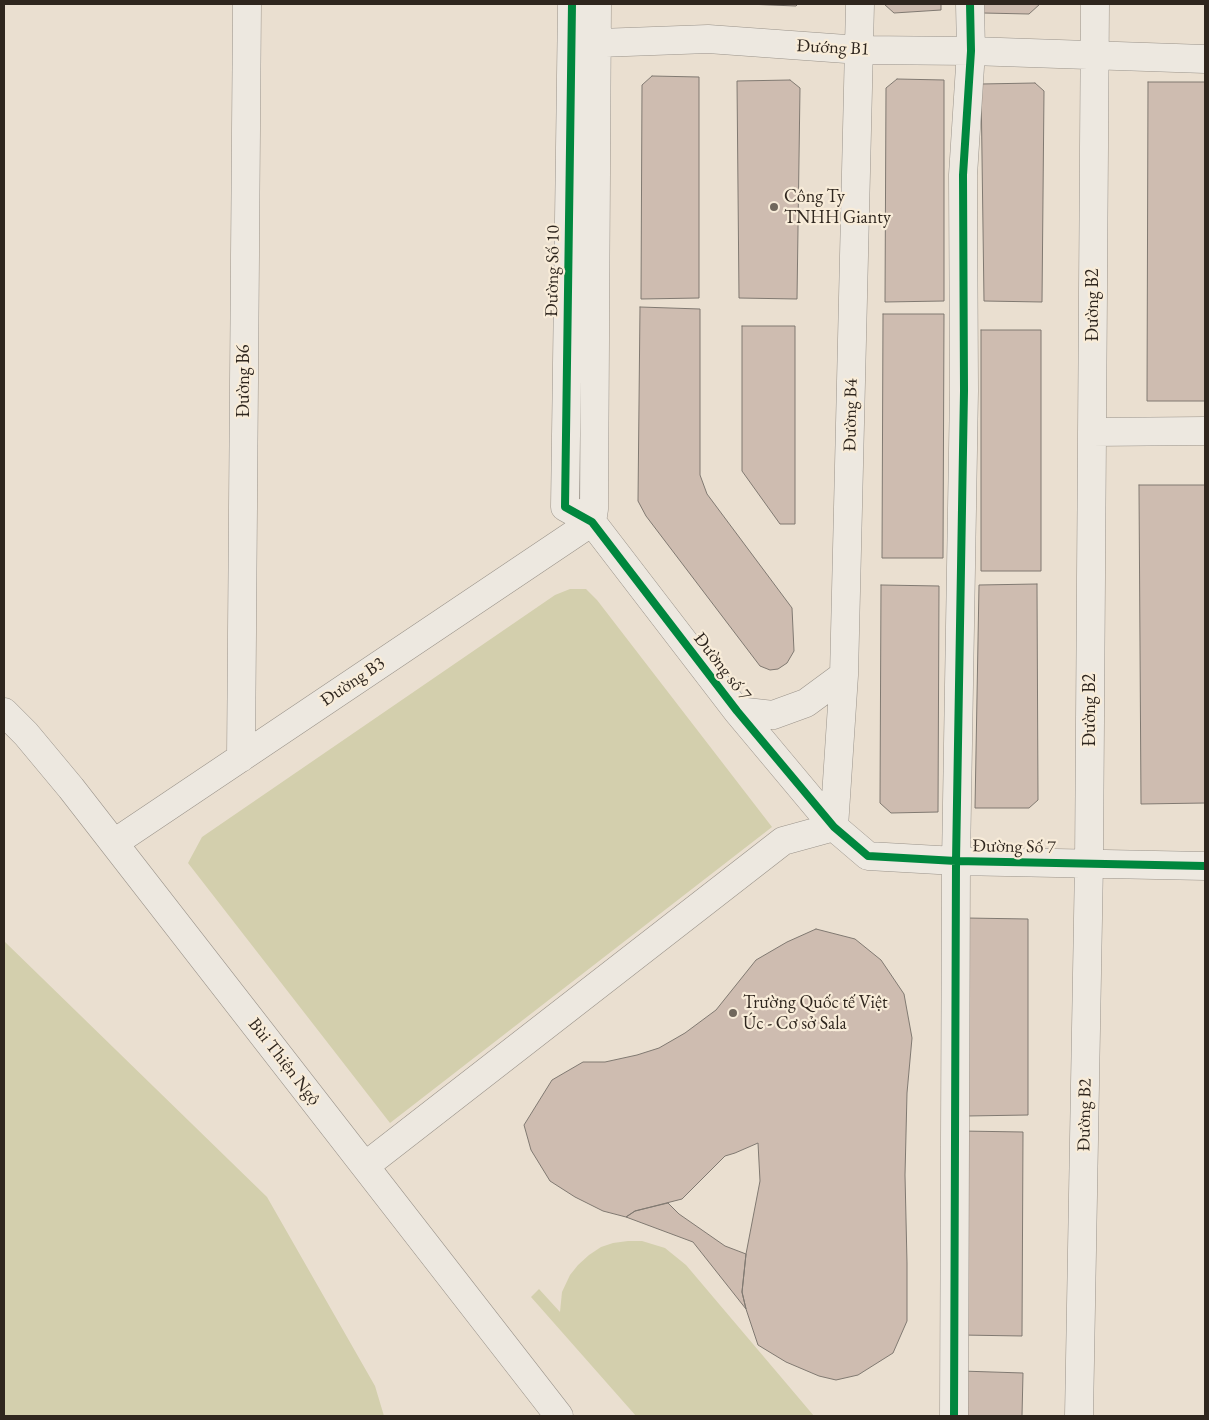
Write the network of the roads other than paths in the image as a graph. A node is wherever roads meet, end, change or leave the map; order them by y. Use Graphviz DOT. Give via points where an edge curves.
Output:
graph roads {
  1 [pos="247,4"];
  2 [pos="572,4"];
  3 [pos="597,4"];
  4 [pos="860,4"];
  5 [pos="970,4"];
  6 [pos="1095,4"];
  7 [pos="584,44"];
  8 [pos="860,50"];
  9 [pos="971,51"];
  10 [pos="1094,56"];
  11 [pos="1205,59"];
  12 [pos="1092,432"];
  13 [pos="1205,432"];
  14 [pos="592,522"];
  15 [pos="844,675"];
  16 [pos="737,711"];
  17 [pos="4,712"];
  18 [pos="241,758"];
  19 [pos="834,827"];
  20 [pos="114,843"];
  21 [pos="956,861"];
  22 [pos="1089,863"];
  23 [pos="1205,866"];
  24 [pos="365,1166"];
  25 [pos="559,1416"];
  26 [pos="954,1416"];
  27 [pos="1079,1416"];
  1 -- 18 [label="street, Đường B6"];
  2 -- 7 [label="street"];
  3 -- 7 [label="street"];
  4 -- 8 [label="street, Đường B4"];
  5 -- 9 [label="street"];
  6 -- 10 [label="street, Đường B2"];
  7 -- 8 [label="street, Đướng B1" via="708,39"];
  7 -- 14 [label="street"];
  8 -- 9 [label="street, Đướng B1"];
  8 -- 15 [label="street, Đường B4"];
  9 -- 10 [label="street, Đướng B1"];
  9 -- 21 [label="street" via="963,175 964,391"];
  10 -- 11 [label="street, Đướng B1"];
  10 -- 12 [label="street, Đường B2"];
  12 -- 13 [label="street"];
  12 -- 22 [label="street, Đường B2"];
  14 -- 16 [label="street, Đường số 7"];
  14 -- 18 [label="street, Đường B3"];
  15 -- 16 [label="street" via="806,703 773,715"];
  15 -- 19 [label="street, Đường B4"];
  16 -- 19 [label="street, Đường số 7"];
  17 -- 20 [label="street, Bùi Thiện Ngộ" via="49,761"];
  18 -- 20 [label="street, Đường B3"];
  19 -- 21 [label="street, Đường Số 7" via="868,856"];
  19 -- 24 [label="street" via="783,841"];
  20 -- 24 [label="street, Bùi Thiện Ngộ"];
  21 -- 22 [label="street, Đường Số 7"];
  21 -- 26 [label="street"];
  22 -- 23 [label="street, Đường Số 7"];
  22 -- 27 [label="street, Đường B2"];
  24 -- 25 [label="street, Bùi Thiện Ngộ"];
}
